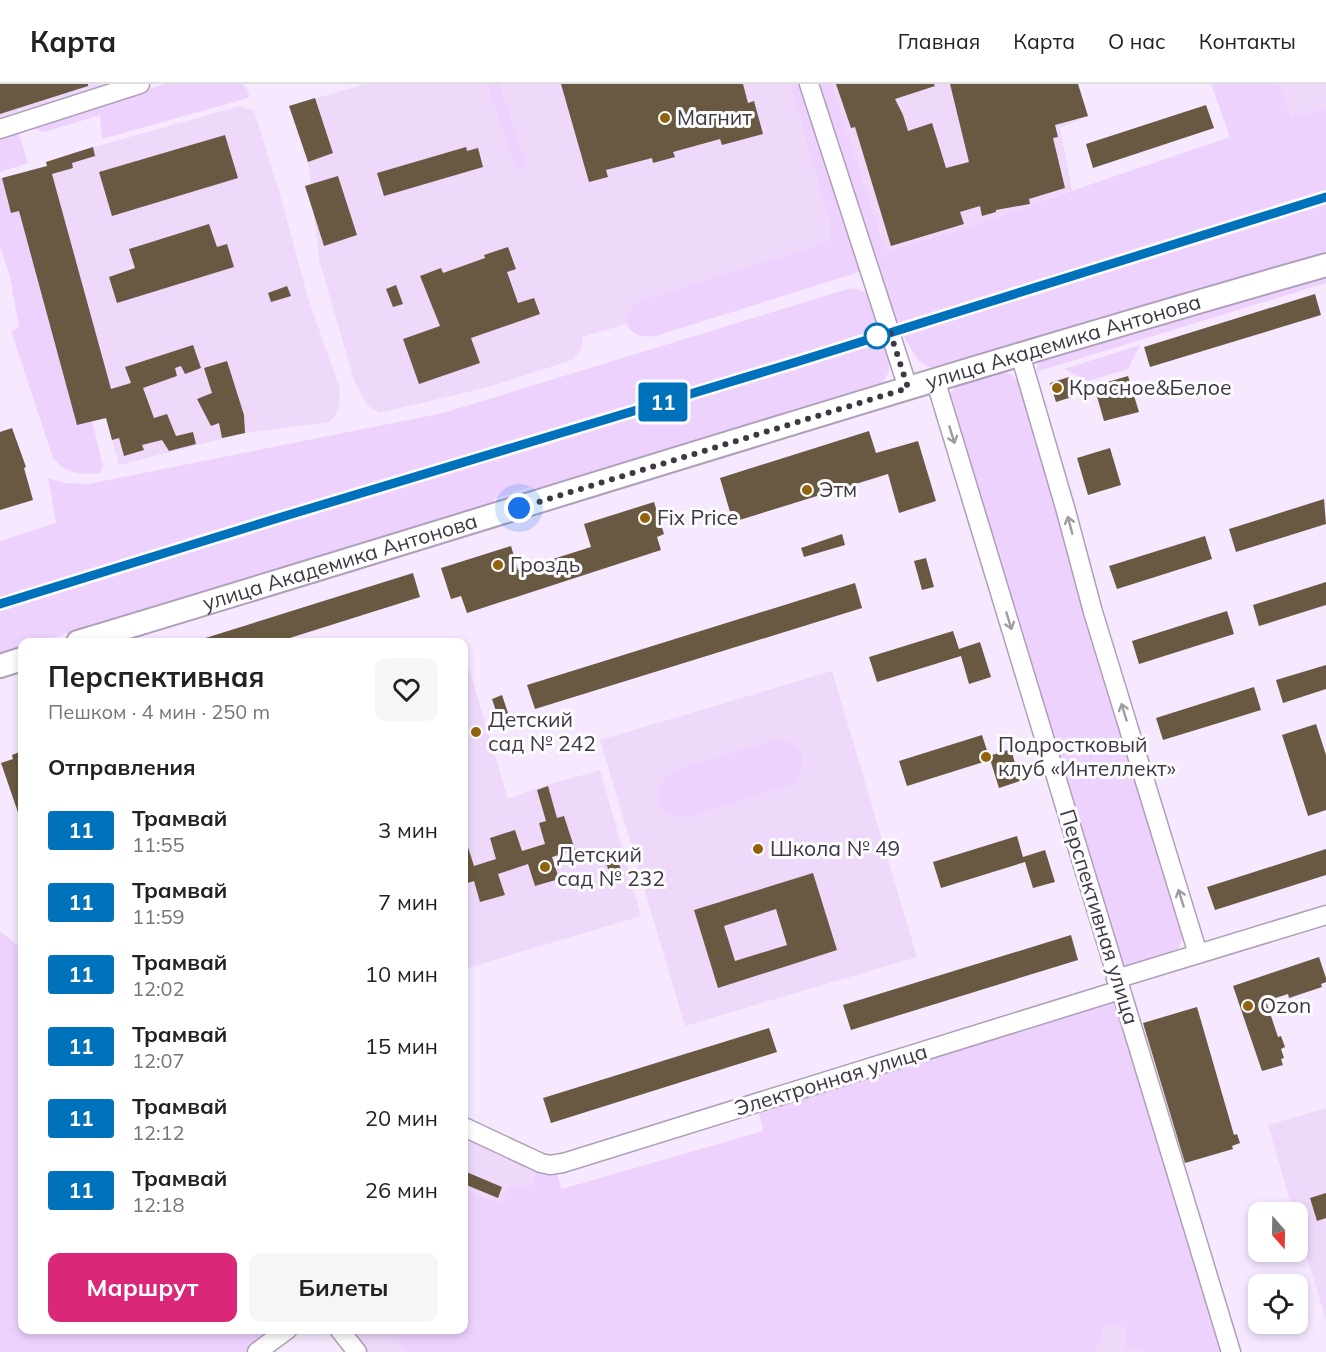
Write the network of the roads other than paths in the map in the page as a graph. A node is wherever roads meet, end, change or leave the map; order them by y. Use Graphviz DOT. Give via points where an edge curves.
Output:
graph roads {
  1 [pos="140,84"];
  2 [pos="809,84"];
  3 [pos="0,129"];
  4 [pos="1326,265"];
  5 [pos="1020,354"];
  6 [pos="935,379"];
  7 [pos="908,388"];
  8 [pos="126,635"];
  9 [pos="105,638"];
  10 [pos="18,660"];
  11 [pos="0,666"];
  12 [pos="1326,915"];
  13 [pos="1198,954"];
  14 [pos="1118,985"];
  15 [pos="468,1129"];
  16 [pos="281,1334"];
  17 [pos="343,1334"];
  18 [pos="257,1352"];
  19 [pos="357,1352"];
  20 [pos="1231,1352"];
  1 -- 3 [label="street"];
  2 -- 7 [label="street"];
  4 -- 5 [label="main road, улица Академика Антонова"];
  5 -- 6 [label="main road, улица Академика Антонова"];
  13 -- 5 [label="street, one-way"];
  6 -- 7 [label="main road, улица Академика Антонова"];
  6 -- 14 [label="street, Перспективная улица, one-way"];
  7 -- 8 [label="main road, улица Академика Антонова"];
  8 -- 9 [label="main road, улица Академика Антонова"];
  10 -- 11 [label="main road"];
  12 -- 13 [label="street, Электронная улица"];
  13 -- 14 [label="street, Электронная улица"];
  14 -- 15 [label="street, Электронная улица" via="563,1163 541,1163"];
  14 -- 20 [label="street, Перспективная улица"];
  16 -- 18 [label="street"];
  17 -- 19 [label="street"];
}
